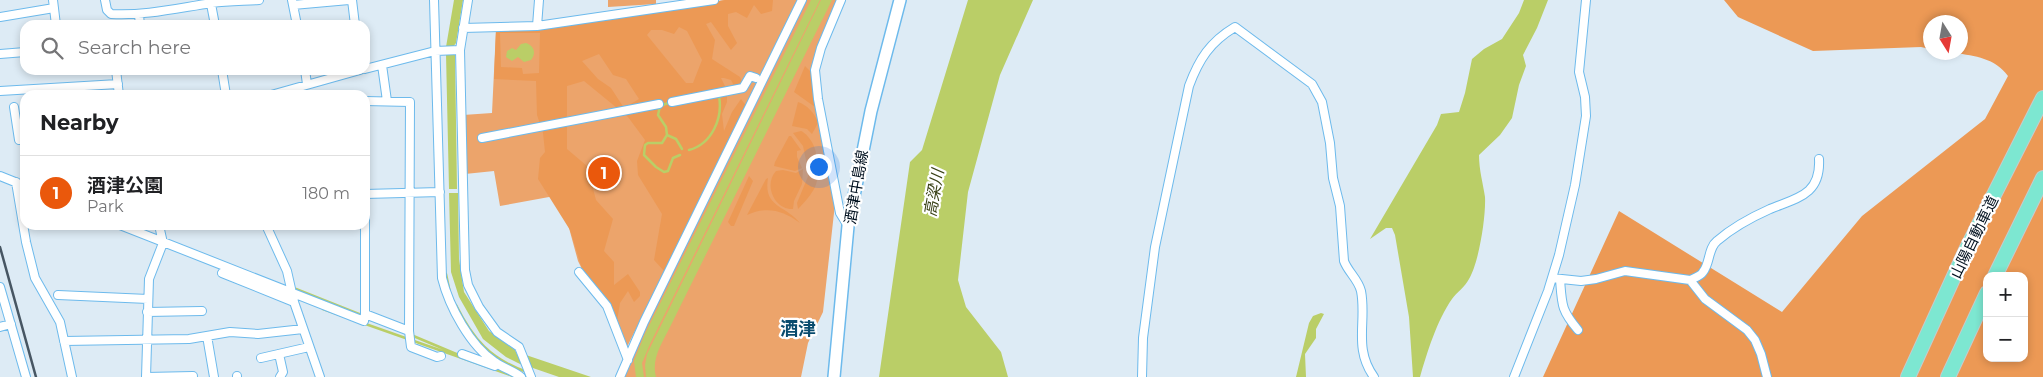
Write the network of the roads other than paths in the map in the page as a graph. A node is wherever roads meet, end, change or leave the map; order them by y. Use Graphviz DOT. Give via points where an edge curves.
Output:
graph roads {
  1 [pos="105,0"];
  2 [pos="259,0"];
  3 [pos="350,0"];
  4 [pos="434,0"];
  5 [pos="468,0"];
  6 [pos="539,0"];
  7 [pos="714,0"];
  8 [pos="802,0"];
  9 [pos="841,0"];
  10 [pos="900,0"];
  11 [pos="1586,0"];
  12 [pos="213,2"];
  13 [pos="292,3"];
  14 [pos="53,4"];
  15 [pos="661,4"];
  16 [pos="139,15"];
  17 [pos="0,17"];
  18 [pos="55,20"];
  19 [pos="140,20"];
  20 [pos="215,20"];
  21 [pos="296,20"];
  22 [pos="354,20"];
  23 [pos="537,26"];
  24 [pos="463,28"];
  25 [pos="458,50"];
  26 [pos="436,51"];
  27 [pos="20,52"];
  28 [pos="0,54"];
  29 [pos="382,65"];
  30 [pos="370,68"];
  31 [pos="117,75"];
  32 [pos="223,75"];
  33 [pos="306,75"];
  34 [pos="341,75"];
  35 [pos="756,78"];
  36 [pos="118,84"];
  37 [pos="307,84"];
  38 [pos="119,90"];
  39 [pos="225,90"];
  40 [pos="301,90"];
  41 [pos="0,91"];
  42 [pos="2043,98"];
  43 [pos="370,101"];
  44 [pos="387,101"];
  45 [pos="672,102"];
  46 [pos="659,104"];
  47 [pos="14,107"];
  48 [pos="482,138"];
  49 [pos="20,140"];
  50 [pos="1819,159"];
  51 [pos="0,176"];
  52 [pos="2043,178"];
  53 [pos="16,182"];
  54 [pos="20,184"];
  55 [pos="440,192"];
  56 [pos="370,194"];
  57 [pos="411,194"];
  58 [pos="20,206"];
  59 [pos="848,226"];
  60 [pos="24,230"];
  61 [pos="133,230"];
  62 [pos="161,230"];
  63 [pos="268,230"];
  64 [pos="366,230"];
  65 [pos="164,242"];
  66 [pos="579,272"];
  67 [pos="1996,272"];
  68 [pos="222,273"];
  69 [pos="1556,278"];
  70 [pos="1690,280"];
  71 [pos="0,287"];
  72 [pos="292,292"];
  73 [pos="58,295"];
  74 [pos="148,299"];
  75 [pos="294,302"];
  76 [pos="1983,302"];
  77 [pos="202,311"];
  78 [pos="147,312"];
  79 [pos="365,318"];
  80 [pos="11,324"];
  81 [pos="0,327"];
  82 [pos="303,329"];
  83 [pos="1578,330"];
  84 [pos="409,331"];
  85 [pos="207,336"];
  86 [pos="64,340"];
  87 [pos="146,340"];
  88 [pos="309,347"];
  89 [pos="279,354"];
  90 [pos="462,354"];
  91 [pos="441,356"];
  92 [pos="260,358"];
  93 [pos="628,360"];
  94 [pos="511,371"];
  95 [pos="194,376"];
  96 [pos="521,376"];
  97 [pos="26,377"];
  98 [pos="72,377"];
  99 [pos="146,377"];
  100 [pos="214,377"];
  101 [pos="280,377"];
  102 [pos="320,377"];
  103 [pos="530,377"];
  104 [pos="620,377"];
  105 [pos="834,377"];
  106 [pos="1142,377"];
  107 [pos="1374,377"];
  108 [pos="1514,377"];
  109 [pos="1767,377"];
  110 [pos="1908,377"];
  111 [pos="1948,377"];
  1 -- 16 [label="street" via="111,14"];
  2 -- 12 [label="street"];
  3 -- 13 [label="street"];
  3 -- 22 [label="street"];
  4 -- 26 [label="street"];
  5 -- 24 [label="street"];
  6 -- 23 [label="street"];
  7 -- 15 [label="street"];
  8 -- 93 [label="street"];
  9 -- 59 [label="street" via="821,48 815,75 840,213"];
  10 -- 59 [label="main road, 酒津中島線" via="871,111"];
  11 -- 69 [label="street" via="1579,72 1586,116"];
  12 -- 16 [label="street"];
  12 -- 20 [label="street"];
  13 -- 21 [label="street"];
  14 -- 17 [label="street"];
  14 -- 18 [label="street"];
  15 -- 23 [label="street"];
  16 -- 19 [label="street"];
  23 -- 24 [label="street"];
  24 -- 25 [label="street"];
  25 -- 26 [label="street"];
  25 -- 103 [label="street" via="464,262 468,285 489,323 519,347"];
  26 -- 29 [label="street"];
  26 -- 55 [label="street"];
  27 -- 28 [label="street"];
  29 -- 30 [label="street"];
  29 -- 44 [label="street"];
  31 -- 36 [label="street"];
  32 -- 39 [label="street"];
  33 -- 37 [label="street"];
  34 -- 37 [label="street"];
  35 -- 45 [label="street" via="750,76 742,88"];
  36 -- 38 [label="street"];
  36 -- 41 [label="street"];
  37 -- 40 [label="street"];
  42 -- 110 [label="highway, 山陽自動車道" via="1966,250"];
  43 -- 44 [label="street"];
  44 -- 57 [label="street" via="410,102"];
  46 -- 48 [label="street"];
  47 -- 49 [label="street"];
  50 -- 70 [label="street" via="1816,180 1808,191 1796,200 1751,219 1715,242 1703,273"];
  51 -- 53 [label="street"];
  52 -- 67 [label="highway"];
  53 -- 54 [label="street"];
  53 -- 58 [label="street"];
  55 -- 57 [label="street"];
  55 -- 94 [label="street" via="440,260 446,293 476,345"];
  56 -- 57 [label="street"];
  57 -- 84 [label="street"];
  59 -- 105 [label="main road, 酒津中島線"];
  60 -- 86 [label="street" via="35,278 60,322"];
  61 -- 65 [label="street"];
  62 -- 65 [label="street"];
  63 -- 72 [label="street" via="287,271"];
  64 -- 79 [label="street"];
  65 -- 72 [label="street"];
  65 -- 74 [label="street" via="149,279"];
  66 -- 93 [label="street" via="607,306"];
  68 -- 75 [label="street"];
  69 -- 70 [label="street" via="1596,279 1625,271"];
  69 -- 83 [label="street" via="1562,309"];
  69 -- 108 [label="street"];
  70 -- 109 [label="street" via="1705,299 1747,330 1761,354"];
  71 -- 80 [label="street"];
  72 -- 75 [label="street"];
  72 -- 79 [label="street"];
  73 -- 74 [label="street"];
  74 -- 78 [label="street"];
  75 -- 82 [label="street"];
  76 -- 111 [label="highway"];
  77 -- 78 [label="street"];
  78 -- 87 [label="street"];
  79 -- 84 [label="street"];
  80 -- 81 [label="street"];
  80 -- 97 [label="street"];
  82 -- 85 [label="street"];
  82 -- 88 [label="street"];
  84 -- 91 [label="street" via="411,347"];
  85 -- 87 [label="street"];
  85 -- 100 [label="street"];
  86 -- 87 [label="street"];
  86 -- 98 [label="street"];
  87 -- 99 [label="street"];
  88 -- 89 [label="street"];
  88 -- 102 [label="street"];
  89 -- 92 [label="street"];
  89 -- 101 [label="street" via="283,372"];
  90 -- 94 [label="street"];
  93 -- 104 [label="street"];
  94 -- 96 [label="street"];
  95 -- 99 [label="street"];
  106 -- 107 [label="street" via="1143,338 1154,247 1189,86 1212,44 1235,27 1312,84 1322,102 1340,206 1344,261 1360,287 1360,336"];
}
